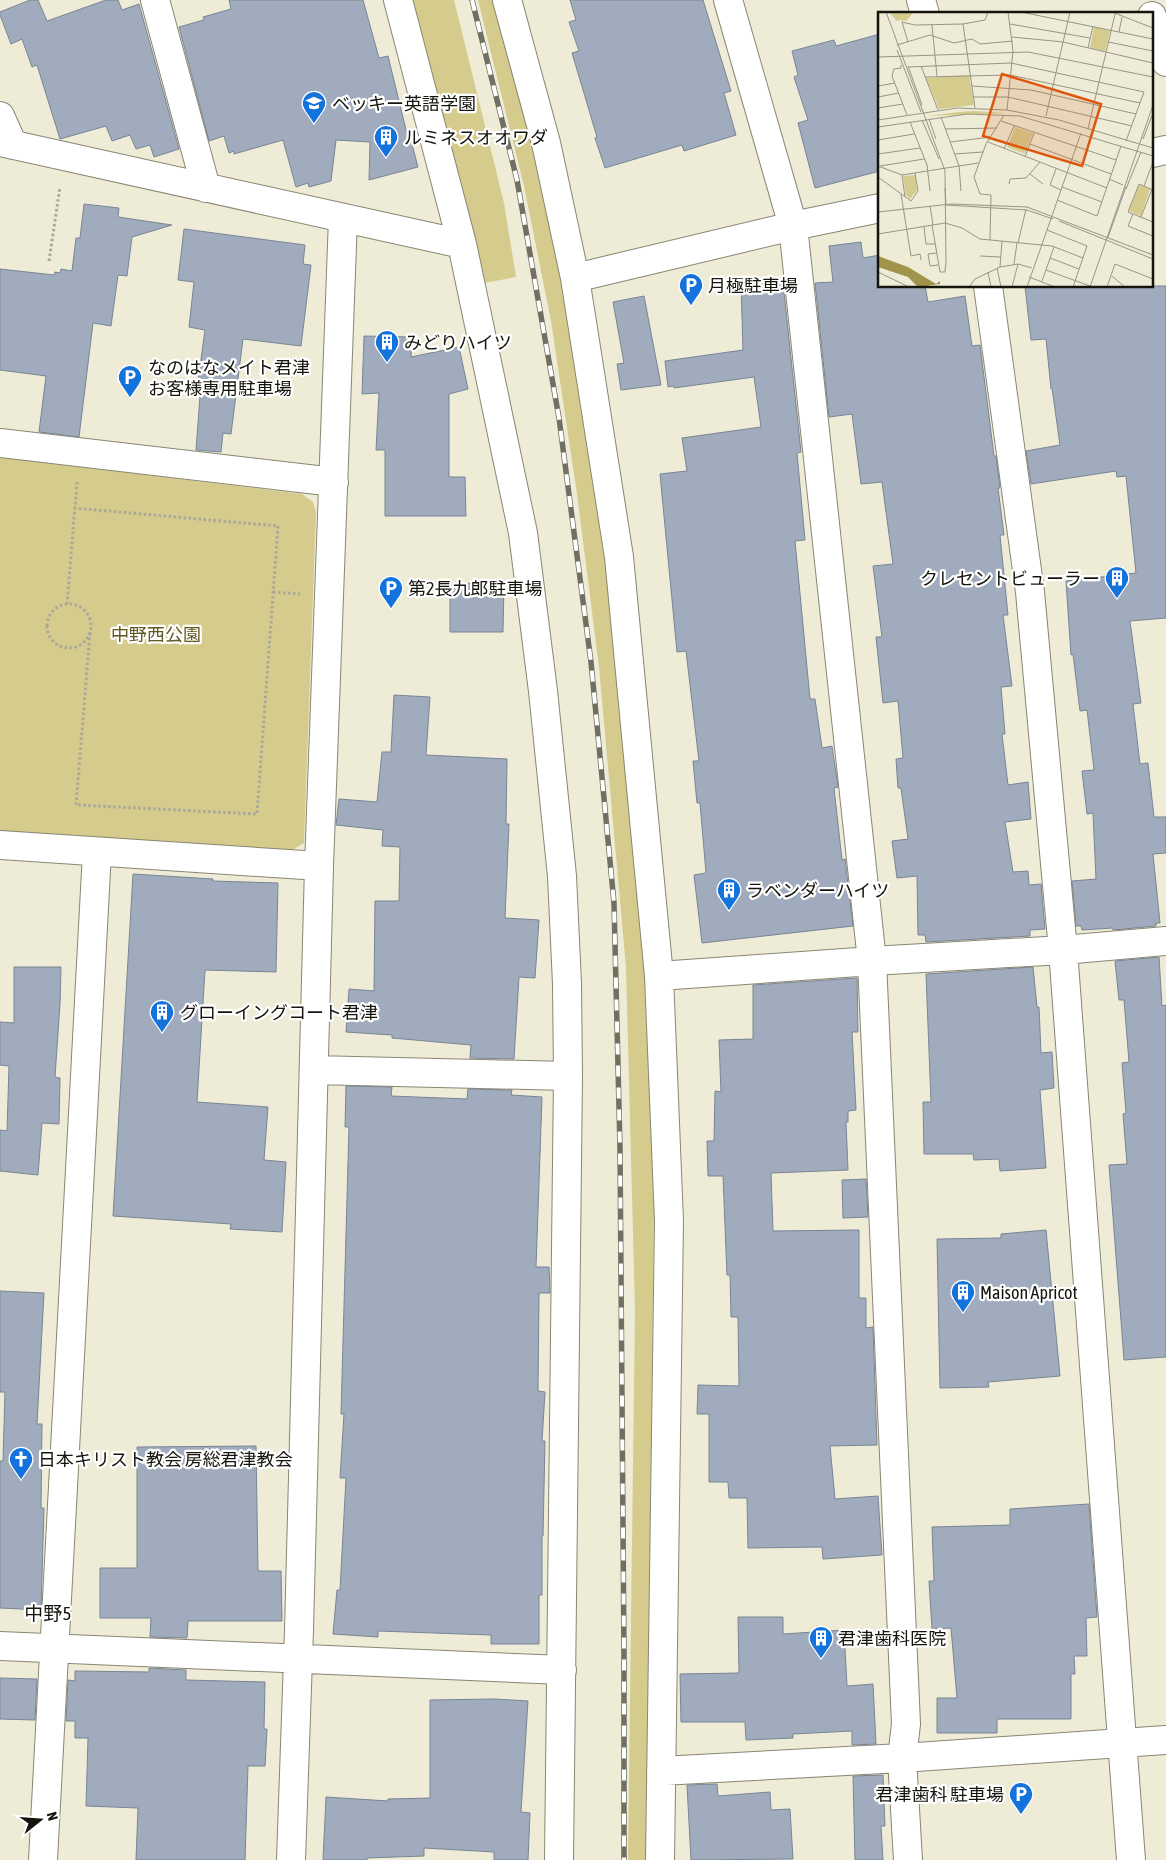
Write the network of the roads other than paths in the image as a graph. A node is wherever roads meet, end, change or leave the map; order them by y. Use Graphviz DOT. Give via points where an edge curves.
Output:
graph roads {
  1 [pos="155,0"];
  2 [pos="398,0"];
  3 [pos="507,0"];
  4 [pos="728,0"];
  5 [pos="1154,22"];
  6 [pos="1166,62"];
  7 [pos="0,116"];
  8 [pos="6,144"];
  9 [pos="206,188"];
  10 [pos="878,208"];
  11 [pos="343,218"];
  12 [pos="793,226"];
  13 [pos="462,244"];
  14 [pos="575,278"];
  15 [pos="988,288"];
  16 [pos="0,443"];
  17 [pos="334,482"];
  18 [pos="0,845"];
  19 [pos="97,852"];
  20 [pos="319,866"];
  21 [pos="1166,941"];
  22 [pos="1063,950"];
  23 [pos="872,961"];
  24 [pos="659,976"];
  25 [pos="314,1070"];
  26 [pos="568,1076"];
  27 [pos="0,1646"];
  28 [pos="53,1649"];
  29 [pos="298,1659"];
  30 [pos="562,1670"];
  31 [pos="1166,1740"];
  32 [pos="1123,1743"];
  33 [pos="902,1758"];
  34 [pos="661,1771"];
  35 [pos="43,1860"];
  36 [pos="291,1860"];
  37 [pos="559,1860"];
  38 [pos="660,1860"];
  39 [pos="908,1860"];
  40 [pos="1131,1860"];
  1 -- 9 [label="street"];
  2 -- 13 [label="street"];
  3 -- 14 [label="street" via="546,143"];
  4 -- 12 [label="street"];
  5 -- 6 [label="street"];
  7 -- 8 [label="street"];
  8 -- 9 [label="street"];
  9 -- 11 [label="street"];
  10 -- 12 [label="street"];
  11 -- 13 [label="street"];
  11 -- 17 [label="street"];
  12 -- 14 [label="street"];
  12 -- 23 [label="street"];
  13 -- 26 [label="street" via="523,533 541,672 562,876"];
  14 -- 24 [label="street" via="619,557"];
  15 -- 22 [label="street" via="1030,592"];
  16 -- 17 [label="street"];
  17 -- 20 [label="street"];
  18 -- 19 [label="street"];
  19 -- 20 [label="street"];
  19 -- 28 [label="street"];
  20 -- 25 [label="street"];
  21 -- 22 [label="street"];
  22 -- 23 [label="street"];
  22 -- 32 [label="street"];
  23 -- 24 [label="street"];
  23 -- 33 [label="street" via="906,1724"];
  24 -- 34 [label="street" via="669,1221"];
  25 -- 26 [label="street"];
  25 -- 29 [label="street"];
  26 -- 30 [label="street"];
  27 -- 28 [label="street"];
  28 -- 29 [label="street"];
  28 -- 35 [label="street"];
  29 -- 30 [label="street"];
  29 -- 36 [label="street"];
  30 -- 37 [label="street"];
  31 -- 32 [label="street"];
  32 -- 33 [label="street"];
  32 -- 40 [label="street"];
  33 -- 34 [label="street"];
  33 -- 39 [label="street"];
  34 -- 38 [label="street"];
}
